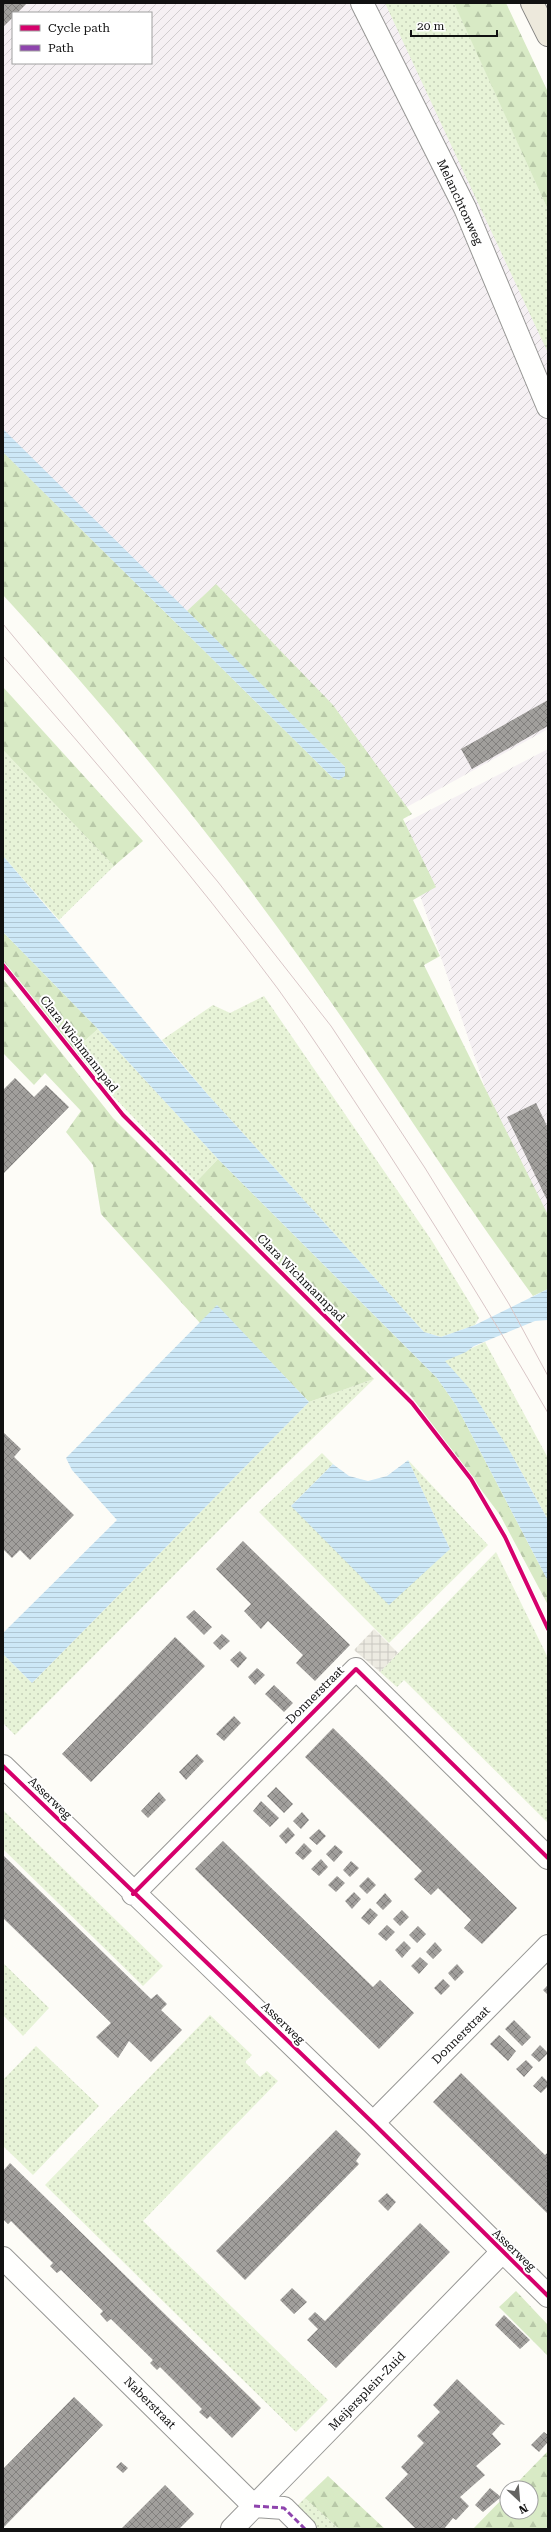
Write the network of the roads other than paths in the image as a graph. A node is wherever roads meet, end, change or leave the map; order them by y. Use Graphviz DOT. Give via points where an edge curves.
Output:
graph roads {
  1 [pos="362,3"];
  2 [pos="532,3"];
  3 [pos="548,35"];
  4 [pos="548,407"];
  5 [pos="3,1766"];
  6 [pos="548,1858"];
  7 [pos="133,1894"];
  8 [pos="548,1946"];
  9 [pos="373,2123"];
  10 [pos="502,2252"];
  11 [pos="3,2258"];
  12 [pos="548,2296"];
  13 [pos="254,2506"];
  14 [pos="232,2529"];
  15 [pos="305,2529"];
  1 -- 4 [label="street, Melanchtonweg" via="465,208"];
  2 -- 3 [label="main road"];
  5 -- 7 [label="street, Asserweg"];
  6 -- 7 [label="street, Donnerstraat" via="356,1669"];
  7 -- 9 [label="street, Asserweg"];
  8 -- 9 [label="street, Donnerstraat"];
  9 -- 10 [label="street, Asserweg"];
  10 -- 12 [label="street, Asserweg"];
  10 -- 13 [label="street, Meijersplein-Zuid"];
  11 -- 13 [label="street, Naberstraat"];
  13 -- 14 [label="street, Meijersplein-Zuid"];
  13 -- 15 [label="street" via="284,2508"];
}
